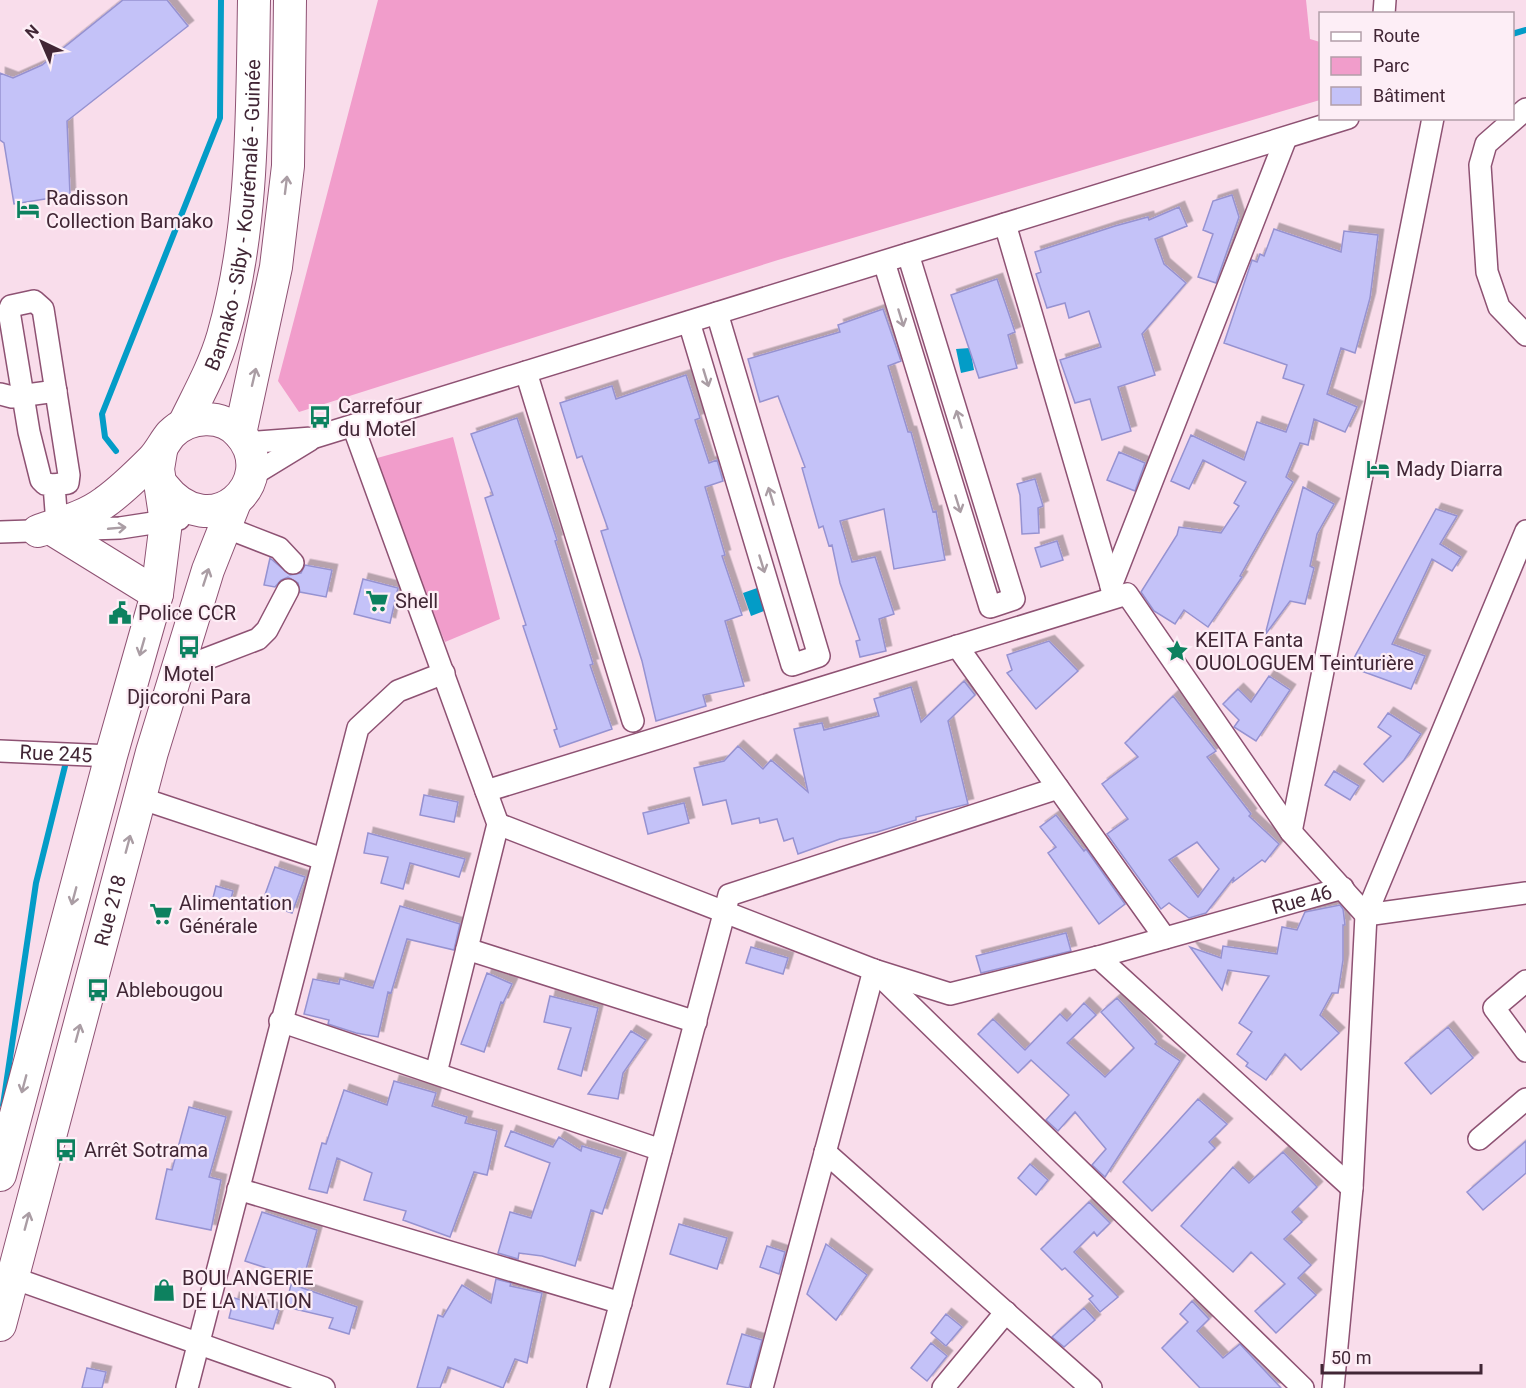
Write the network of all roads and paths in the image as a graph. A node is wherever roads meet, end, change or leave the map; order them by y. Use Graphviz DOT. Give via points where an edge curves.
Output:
graph roads {
  1 [pos="254,0"];
  2 [pos="290,0"];
  3 [pos="1526,109"];
  4 [pos="1342,120"];
  5 [pos="1433,120"];
  6 [pos="1513,120"];
  7 [pos="1514,120"];
  8 [pos="1286,138"];
  9 [pos="1005,224"];
  10 [pos="908,254"];
  11 [pos="884,262"];
  12 [pos="717,313"];
  13 [pos="689,322"];
  14 [pos="1526,334"];
  15 [pos="526,372"];
  16 [pos="56,390"];
  17 [pos="0,394"];
  18 [pos="23,396"];
  19 [pos="184,424"];
  20 [pos="353,426"];
  21 [pos="312,438"];
  22 [pos="243,439"];
  23 [pos="161,451"];
  24 [pos="251,476"];
  25 [pos="54,485"];
  26 [pos="163,486"];
  27 [pos="223,514"];
  28 [pos="166,522"];
  29 [pos="50,529"];
  30 [pos="1526,531"];
  31 [pos="0,532"];
  32 [pos="293,563"];
  33 [pos="288,590"];
  34 [pos="1113,592"];
  35 [pos="157,594"];
  36 [pos="957,646"];
  37 [pos="177,670"];
  38 [pos="444,673"];
  39 [pos="633,721"];
  40 [pos="0,751"];
  41 [pos="111,756"];
  42 [pos="1058,788"];
  43 [pos="486,791"];
  44 [pos="140,798"];
  45 [pos="498,824"];
  46 [pos="1291,832"];
  47 [pos="323,859"];
  48 [pos="1343,888"];
  49 [pos="1526,892"];
  50 [pos="725,912"];
  51 [pos="1366,915"];
  52 [pos="1165,939"];
  53 [pos="467,949"];
  54 [pos="1098,957"];
  55 [pos="874,970"];
  56 [pos="1526,981"];
  57 [pos="280,1022"];
  58 [pos="696,1022"];
  59 [pos="1526,1051"];
  60 [pos="436,1073"];
  61 [pos="1526,1099"];
  62 [pos="1479,1138"];
  63 [pos="661,1150"];
  64 [pos="825,1152"];
  65 [pos="0,1175"];
  66 [pos="1352,1188"];
  67 [pos="238,1189"];
  68 [pos="6,1276"];
  69 [pos="621,1303"];
  70 [pos="1006,1312"];
  71 [pos="0,1325"];
  72 [pos="198,1343"];
  73 [pos="187,1388"];
  74 [pos="324,1388"];
  75 [pos="598,1388"];
  76 [pos="762,1388"];
  77 [pos="943,1388"];
  78 [pos="1091,1388"];
  79 [pos="1303,1388"];
  80 [pos="1333,1388"];
  1 -- 19 [label="highway, Bamako - Siby - Kourémalé - Guinée" via="241,257 222,337"];
  22 -- 2 [label="highway, one-way" via="276,267 288,166"];
  3 -- 7 [label="street"];
  4 -- 8 [label="street"];
  5 -- 46 [label="street"];
  6 -- 14 [label="street" via="1486,144 1480,165 1487,272 1499,307"];
  8 -- 9 [label="street"];
  8 -- 34 [label="street"];
  9 -- 10 [label="street"];
  9 -- 34 [label="street"];
  10 -- 11 [label="street"];
  11 -- 10 [label="street, one-way" via="990,606 1014,599"];
  11 -- 12 [label="street"];
  12 -- 13 [label="street"];
  13 -- 12 [label="street, one-way" via="792,665 819,656"];
  13 -- 15 [label="street"];
  15 -- 20 [label="street"];
  15 -- 39 [label="street"];
  16 -- 18 [label="street"];
  16 -- 18 [label="street" via="43,309 34,302 16,303 9,311"];
  16 -- 25 [label="street" via="70,480"];
  17 -- 18 [label="street"];
  18 -- 25 [label="street" via="41,480"];
  19 -- 22 [label="highway" via="214,419 228,424"];
  19 -- 23 [label="highway" via="170,435"];
  20 -- 21 [label="street"];
  20 -- 38 [label="street"];
  21 -- 22 [label="street"];
  21 -- 24 [label="street"];
  22 -- 24 [label="highway" via="252,460"];
  23 -- 26 [label="highway" via="158,469"];
  23 -- 29 [label="highway" via="103,504"];
  24 -- 27 [label="highway"];
  25 -- 29 [label="street"];
  26 -- 27 [label="highway" via="174,501 191,510"];
  26 -- 28 [label="highway"];
  27 -- 28 [label="street"];
  27 -- 32 [label="street" via="279,549"];
  37 -- 27 [label="highway, Rue 218, one-way"];
  29 -- 28 [label="street, one-way" via="120,528"];
  28 -- 35 [label="highway"];
  29 -- 31 [label="street"];
  29 -- 35 [label="highway"];
  30 -- 51 [label="street"];
  33 -- 37 [label="street" via="258,639"];
  34 -- 36 [label="street"];
  34 -- 46 [label="street" via="1127,594"];
  35 -- 41 [label="highway, one-way"];
  36 -- 42 [label="street"];
  36 -- 43 [label="street"];
  37 -- 44 [label="highway, Rue 218"];
  38 -- 43 [label="street"];
  38 -- 47 [label="street" via="398,691 358,728"];
  40 -- 41 [label="street, Rue 245"];
  41 -- 65 [label="highway, one-way"];
  42 -- 50 [label="street" via="729,895"];
  42 -- 52 [label="street"];
  43 -- 45 [label="street"];
  44 -- 47 [label="street"];
  68 -- 44 [label="highway, Rue 218, one-way"];
  45 -- 50 [label="street, Rue 46"];
  45 -- 53 [label="street"];
  46 -- 48 [label="street"];
  47 -- 57 [label="street"];
  48 -- 51 [label="street, Rue 46"];
  48 -- 52 [label="street, Rue 46"];
  49 -- 51 [label="street"];
  50 -- 55 [label="street, Rue 46"];
  50 -- 58 [label="street"];
  51 -- 66 [label="street"];
  52 -- 54 [label="street, Rue 46"];
  53 -- 58 [label="street"];
  53 -- 60 [label="street"];
  54 -- 55 [label="street, Rue 46" via="950,994"];
  54 -- 66 [label="street"];
  55 -- 64 [label="street"];
  55 -- 79 [label="street"];
  56 -- 59 [label="street" via="1494,1008"];
  57 -- 60 [label="street"];
  57 -- 67 [label="street"];
  58 -- 63 [label="street"];
  60 -- 63 [label="street"];
  61 -- 62 [label="street"];
  63 -- 69 [label="street"];
  64 -- 70 [label="street"];
  64 -- 76 [label="street"];
  66 -- 80 [label="street"];
  67 -- 69 [label="street"];
  67 -- 72 [label="street"];
  68 -- 71 [label="highway, Rue 218"];
  68 -- 72 [label="street"];
  69 -- 75 [label="street"];
  70 -- 77 [label="street"];
  70 -- 78 [label="street"];
  72 -- 73 [label="street"];
  72 -- 74 [label="street"];
}
